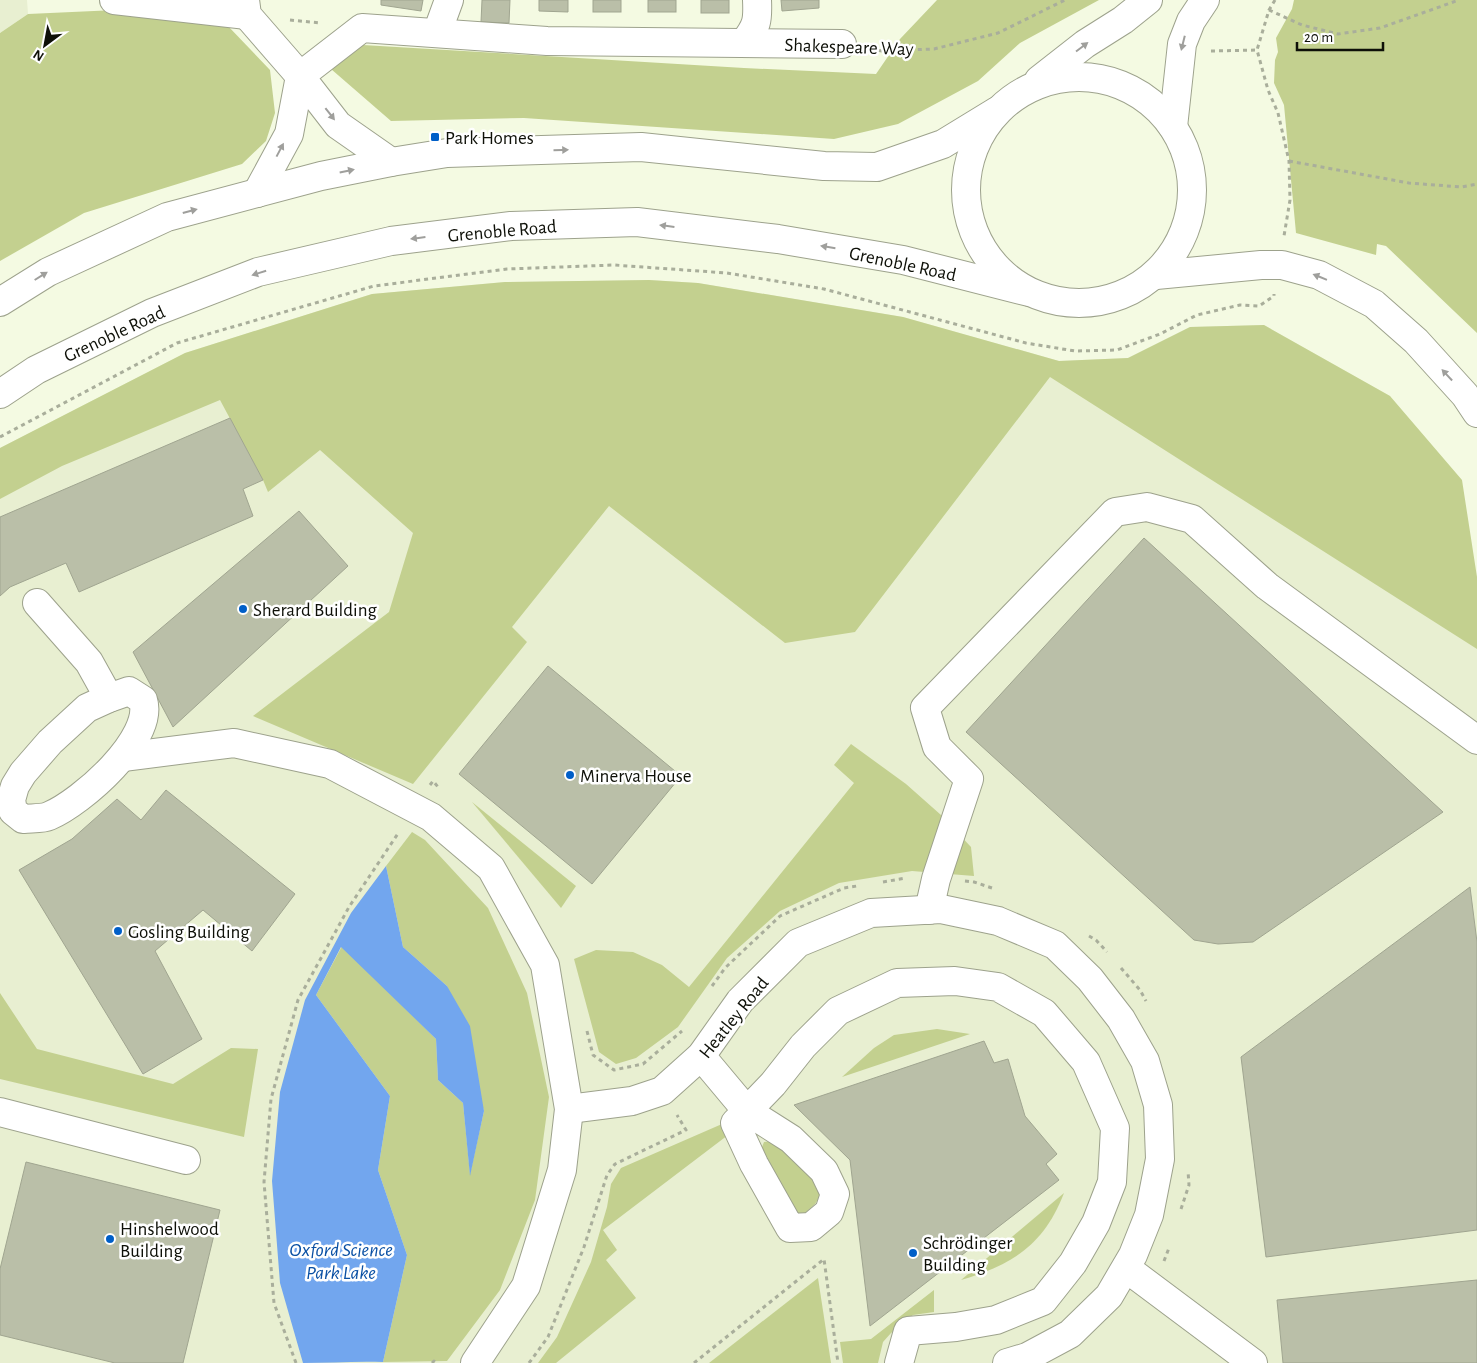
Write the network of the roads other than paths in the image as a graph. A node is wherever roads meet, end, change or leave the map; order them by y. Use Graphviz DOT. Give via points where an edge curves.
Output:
graph roads {
  1 [pos="114,0"];
  2 [pos="448,0"];
  3 [pos="757,0"];
  4 [pos="1148,0"];
  5 [pos="1205,0"];
  6 [pos="246,8"];
  7 [pos="437,33"];
  8 [pos="744,43"];
  9 [pos="842,44"];
  10 [pos="300,76"];
  11 [pos="1030,87"];
  12 [pos="997,111"];
  13 [pos="1173,127"];
  14 [pos="391,162"];
  15 [pos="257,193"];
  16 [pos="1156,275"];
  17 [pos="1029,292"];
  18 [pos="0,302"];
  19 [pos="0,394"];
  20 [pos="1477,413"];
  21 [pos="37,603"];
  22 [pos="109,698"];
  23 [pos="1477,740"];
  24 [pos="123,757"];
  25 [pos="6,798"];
  26 [pos="929,910"];
  27 [pos="701,1056"];
  28 [pos="569,1109"];
  29 [pos="0,1112"];
  30 [pos="186,1160"];
  31 [pos="1126,1268"];
  32 [pos="475,1363"];
  33 [pos="899,1363"];
  34 [pos="1007,1363"];
  35 [pos="1253,1363"];
  1 -- 6 [label="street"];
  2 -- 7 [label="street"];
  3 -- 8 [label="street" via="755,29"];
  11 -- 4 [label="street, one-way"];
  5 -- 13 [label="street, one-way" via="1191,21 1182,44"];
  6 -- 10 [label="street"];
  7 -- 8 [label="street, Shakespeare Way" via="547,41"];
  7 -- 10 [label="street, Shakespeare Way" via="362,28"];
  8 -- 9 [label="street, Shakespeare Way"];
  10 -- 14 [label="street, one-way" via="338,125"];
  15 -- 10 [label="street, one-way" via="289,134"];
  11 -- 12 [label="street"];
  11 -- 13 [label="street" via="1069,77 1109,80 1145,98"];
  14 -- 12 [label="street, one-way" via="447,153 641,147 824,166 877,167 943,144"];
  12 -- 17 [label="street" via="974,146 965,188 972,230 994,267"];
  13 -- 16 [label="street" via="1190,164 1192,204 1180,243"];
  15 -- 14 [label="street, one-way"];
  18 -- 15 [label="street, one-way" via="48,272 167,218"];
  16 -- 17 [label="street" via="1128,293 1095,303 1061,303"];
  20 -- 16 [label="street, one-way" via="1416,341 1374,304 1319,275 1282,265"];
  17 -- 19 [label="street, Grenoble Road, one-way" via="903,260 778,239 637,222 511,226 391,241 258,272 152,313 36,370"];
  21 -- 22 [label="street" via="89,662"];
  22 -- 24 [label="street" via="129,691 143,700 145,707 141,726"];
  22 -- 25 [label="street" via="87,708 50,742 23,772"];
  23 -- 26 [label="street" via="1267,586 1192,519 1147,507 1115,512 926,708 937,747 969,779"];
  24 -- 25 [label="street" via="85,793 48,817 23,819 13,811"];
  24 -- 28 [label="street" via="234,743 330,764 431,817 491,868 545,965"];
  26 -- 27 [label="street, Heatley Road" via="871,913 798,943 740,1002"];
  26 -- 31 [label="street, Heatley Road" via="941,909 998,921 1055,945 1090,979 1121,1019 1145,1061 1158,1104 1160,1159 1149,1215"];
  27 -- 28 [label="street, Heatley Road" via="662,1091 632,1101"];
  27 -- 33 [label="street" via="747,1111 838,1011 897,983 954,980 998,987 1044,1013 1086,1062 1115,1128 1112,1182 1096,1223 1073,1263 1043,1301 996,1320 908,1331"];
  28 -- 32 [label="street" via="562,1170 526,1286"];
  29 -- 30 [label="street"];
  31 -- 34 [label="street, Heatley Road" via="1109,1296 1070,1334 1027,1357"];
  31 -- 35 [label="street"];
}
